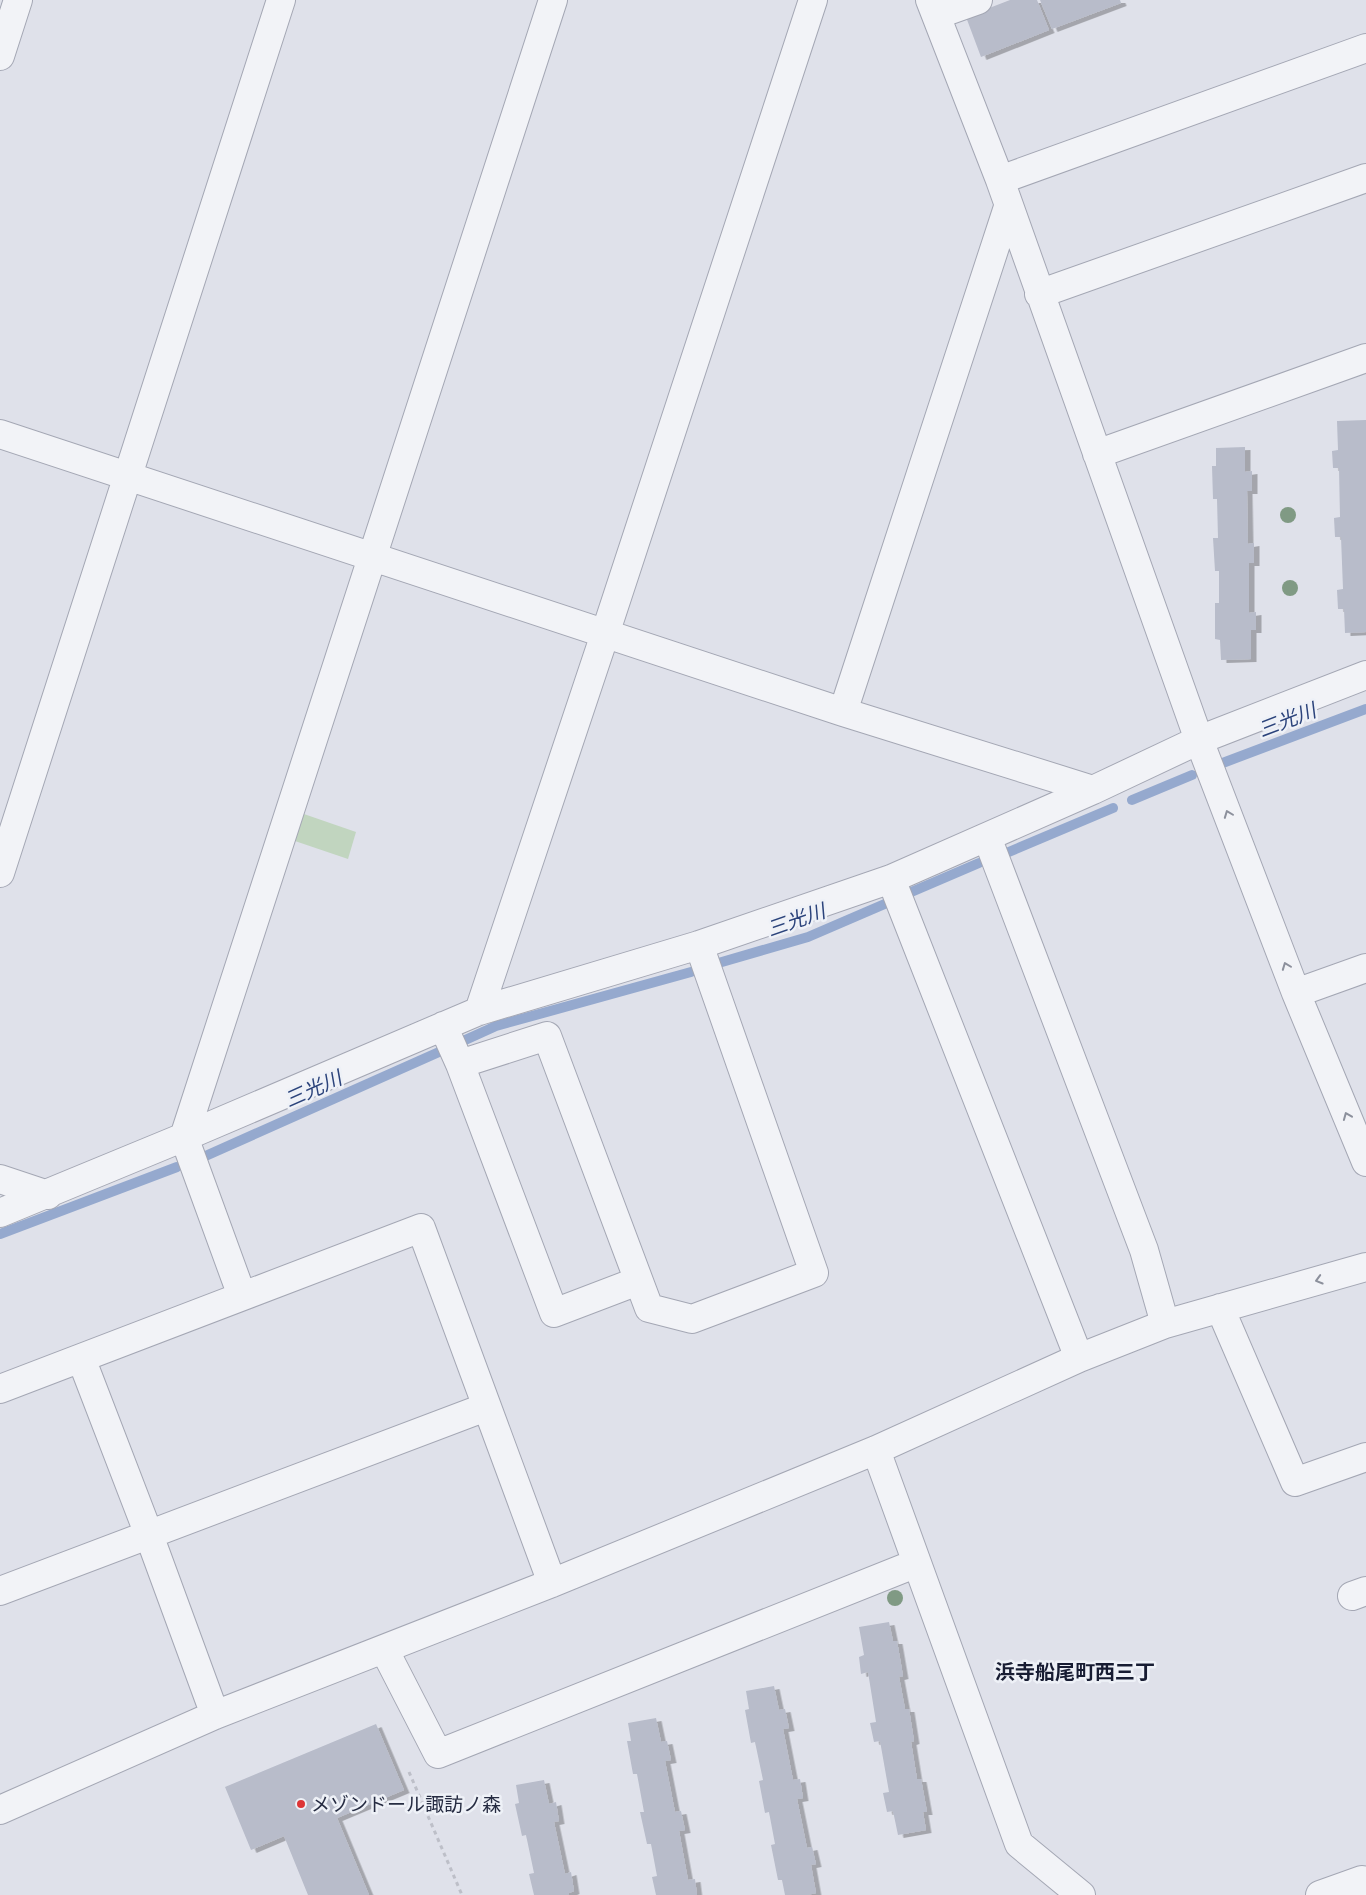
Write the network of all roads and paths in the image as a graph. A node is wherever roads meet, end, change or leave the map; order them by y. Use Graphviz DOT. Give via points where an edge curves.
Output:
graph roads {
  1 [pos="18,0"];
  2 [pos="282,0"];
  3 [pos="553,0"];
  4 [pos="812,0"];
  5 [pos="978,0"];
  6 [pos="933,8"];
  7 [pos="1366,48"];
  8 [pos="0,56"];
  9 [pos="1366,178"];
  10 [pos="1000,180"];
  11 [pos="1008,207"];
  12 [pos="1040,294"];
  13 [pos="1366,358"];
  14 [pos="0,434"];
  15 [pos="1097,454"];
  16 [pos="128,476"];
  17 [pos="372,558"];
  18 [pos="605,634"];
  19 [pos="1366,675"];
  20 [pos="843,712"];
  21 [pos="1199,740"];
  22 [pos="1094,790"];
  23 [pos="987,837"];
  24 [pos="0,873"];
  25 [pos="891,879"];
  26 [pos="698,945"];
  27 [pos="1366,968"];
  28 [pos="1296,993"];
  29 [pos="479,1011"];
  30 [pos="443,1026"];
  31 [pos="460,1064"];
  32 [pos="186,1144"];
  33 [pos="1366,1162"];
  34 [pos="0,1179"];
  35 [pos="48,1195"];
  36 [pos="0,1213"];
  37 [pos="1366,1267"];
  38 [pos="638,1281"];
  39 [pos="242,1296"];
  40 [pos="1220,1308"];
  41 [pos="1166,1324"];
  42 [pos="81,1358"];
  43 [pos="1079,1358"];
  44 [pos="0,1389"];
  45 [pos="486,1407"];
  46 [pos="876,1450"];
  47 [pos="1366,1457"];
  48 [pos="149,1536"];
  49 [pos="917,1563"];
  50 [pos="552,1583"];
  51 [pos="0,1591"];
  52 [pos="384,1649"];
  53 [pos="215,1715"];
  54 [pos="408,1768"];
  55 [pos="0,1810"];
  56 [pos="1366,1882"];
  57 [pos="462,1895"];
  58 [pos="1081,1895"];
  59 [pos="1320,1895"];
  1 -- 8 [label="street"];
  2 -- 16 [label="street"];
  3 -- 17 [label="street"];
  4 -- 18 [label="street"];
  5 -- 6 [label="street"];
  6 -- 10 [label="street"];
  7 -- 10 [label="street"];
  9 -- 12 [label="street"];
  10 -- 11 [label="street"];
  11 -- 12 [label="street"];
  11 -- 20 [label="street"];
  12 -- 15 [label="street"];
  13 -- 15 [label="street"];
  14 -- 16 [label="street"];
  15 -- 21 [label="street"];
  16 -- 17 [label="street"];
  16 -- 24 [label="street"];
  17 -- 18 [label="street"];
  17 -- 32 [label="street"];
  18 -- 20 [label="street"];
  18 -- 29 [label="street"];
  19 -- 21 [label="street"];
  20 -- 22 [label="street"];
  21 -- 22 [label="street"];
  28 -- 21 [label="street, one-way"];
  22 -- 23 [label="street"];
  23 -- 25 [label="street"];
  23 -- 41 [label="street" via="1144,1250"];
  25 -- 26 [label="street"];
  25 -- 43 [label="street"];
  26 -- 29 [label="street"];
  26 -- 38 [label="street" via="814,1273 692,1319 649,1308"];
  27 -- 28 [label="street"];
  33 -- 28 [label="street, one-way"];
  29 -- 30 [label="street"];
  30 -- 31 [label="street"];
  30 -- 32 [label="street"];
  31 -- 38 [label="street" via="547,1036"];
  31 -- 38 [label="street" via="554,1314"];
  32 -- 35 [label="street"];
  32 -- 39 [label="street"];
  34 -- 35 [label="street"];
  35 -- 36 [label="street"];
  37 -- 40 [label="street, one-way"];
  39 -- 42 [label="street"];
  39 -- 45 [label="street" via="420,1228"];
  40 -- 41 [label="street"];
  40 -- 47 [label="street" via="1295,1482"];
  41 -- 43 [label="street"];
  42 -- 44 [label="street"];
  42 -- 48 [label="street"];
  43 -- 46 [label="street"];
  45 -- 48 [label="street"];
  45 -- 50 [label="street"];
  46 -- 49 [label="street"];
  46 -- 50 [label="street"];
  48 -- 51 [label="street"];
  48 -- 53 [label="street"];
  49 -- 52 [label="street" via="438,1754"];
  49 -- 58 [label="street" via="1019,1844"];
  50 -- 52 [label="street"];
  52 -- 53 [label="street"];
  53 -- 55 [label="street"];
  54 -- 57 [label="path"];
  56 -- 59 [label="street" via="1362,1880"];
}
